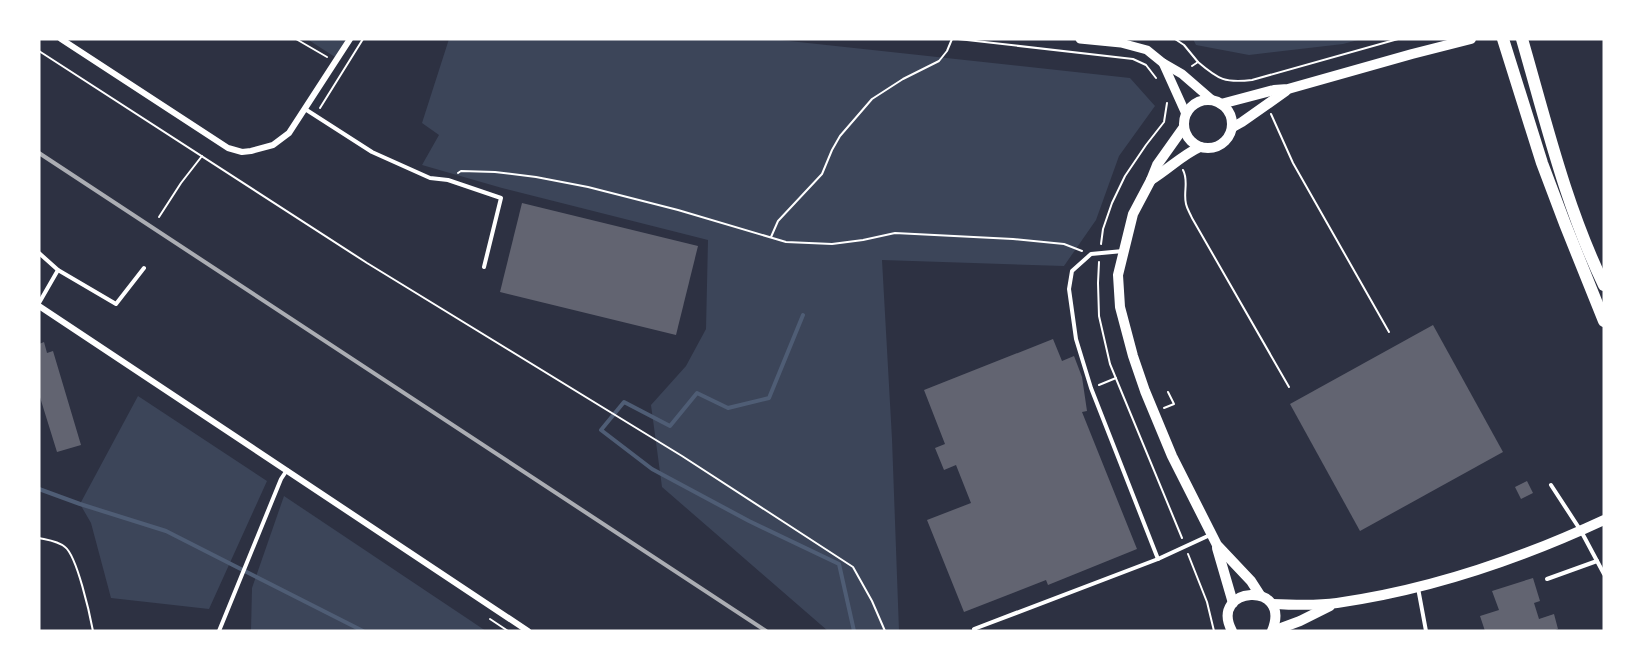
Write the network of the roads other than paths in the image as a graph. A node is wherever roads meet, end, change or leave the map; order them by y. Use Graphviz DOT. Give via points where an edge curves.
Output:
graph roads {
  1 [pos="61,39"];
  2 [pos="350,39"];
  3 [pos="1080,39"];
  4 [pos="1471,39"];
  5 [pos="1503,39"];
  6 [pos="1523,43"];
  7 [pos="1163,63"];
  8 [pos="1288,89"];
  9 [pos="1216,102"];
  10 [pos="304,109"];
  11 [pos="1186,114"];
  12 [pos="1233,126"];
  13 [pos="1184,127"];
  14 [pos="1200,147"];
  15 [pos="1151,180"];
  16 [pos="1123,251"];
  17 [pos="39,254"];
  18 [pos="484,267"];
  19 [pos="144,268"];
  20 [pos="58,270"];
  21 [pos="1604,285"];
  22 [pos="39,304"];
  23 [pos="1604,321"];
  24 [pos="287,469"];
  25 [pos="1551,485"];
  26 [pos="1604,520"];
  27 [pos="1581,531"];
  28 [pos="1211,534"];
  29 [pos="1216,545"];
  30 [pos="1158,559"];
  31 [pos="1597,561"];
  32 [pos="1604,574"];
  33 [pos="1547,579"];
  34 [pos="1417,587"];
  35 [pos="1260,595"];
  36 [pos="1233,603"];
  37 [pos="1272,604"];
  38 [pos="1335,604"];
  39 [pos="974,629"];
  40 [pos="219,631"];
  41 [pos="528,631"];
  42 [pos="1232,631"];
  43 [pos="1272,631"];
  44 [pos="1426,631"];
  1 -- 10 [label="street" via="228,148 251,152 273,145 289,133"];
  2 -- 10 [label="street"];
  3 -- 7 [label="street" via="1148,50"];
  4 -- 8 [label="main road"];
  5 -- 23 [label="main road" via="1542,163"];
  6 -- 21 [label="main road" via="1554,156"];
  7 -- 9 [label="street"];
  7 -- 11 [label="street" via="1167,85"];
  8 -- 9 [label="main road"];
  8 -- 12 [label="main road"];
  9 -- 11 [label="main road" via="1202,100"];
  9 -- 12 [label="main road" via="1229,111"];
  10 -- 18 [label="lane" via="372,152 430,178 501,198"];
  11 -- 13 [label="main road"];
  12 -- 14 [label="main road" via="1220,146"];
  13 -- 14 [label="main road" via="1190,140"];
  13 -- 15 [label="main road" via="1162,156"];
  14 -- 15 [label="main road"];
  15 -- 16 [label="main road" via="1132,214"];
  16 -- 28 [label="main road" via="1118,275 1127,338 1172,456"];
  16 -- 30 [label="lane" via="1091,254 1072,271 1069,289 1076,339 1091,388"];
  17 -- 20 [label="lane"];
  19 -- 20 [label="lane" via="116,304"];
  20 -- 22 [label="lane"];
  22 -- 24 [label="street"];
  24 -- 40 [label="lane"];
  24 -- 41 [label="street"];
  25 -- 27 [label="lane"];
  26 -- 27 [label="main road"];
  27 -- 31 [label="lane"];
  27 -- 34 [label="main road" via="1489,566"];
  28 -- 29 [label="main road"];
  28 -- 30 [label="lane"];
  29 -- 35 [label="main road"];
  29 -- 36 [label="main road"];
  30 -- 39 [label="lane"];
  31 -- 32 [label="lane"];
  31 -- 33 [label="lane"];
  34 -- 38 [label="main road"];
  34 -- 44 [label="lane"];
  35 -- 36 [label="main road" via="1245,594"];
  35 -- 37 [label="main road"];
  36 -- 42 [label="main road" via="1227,616"];
  37 -- 38 [label="main road"];
  37 -- 43 [label="main road" via="1276,622"];
  38 -- 43 [label="main road"];
}
